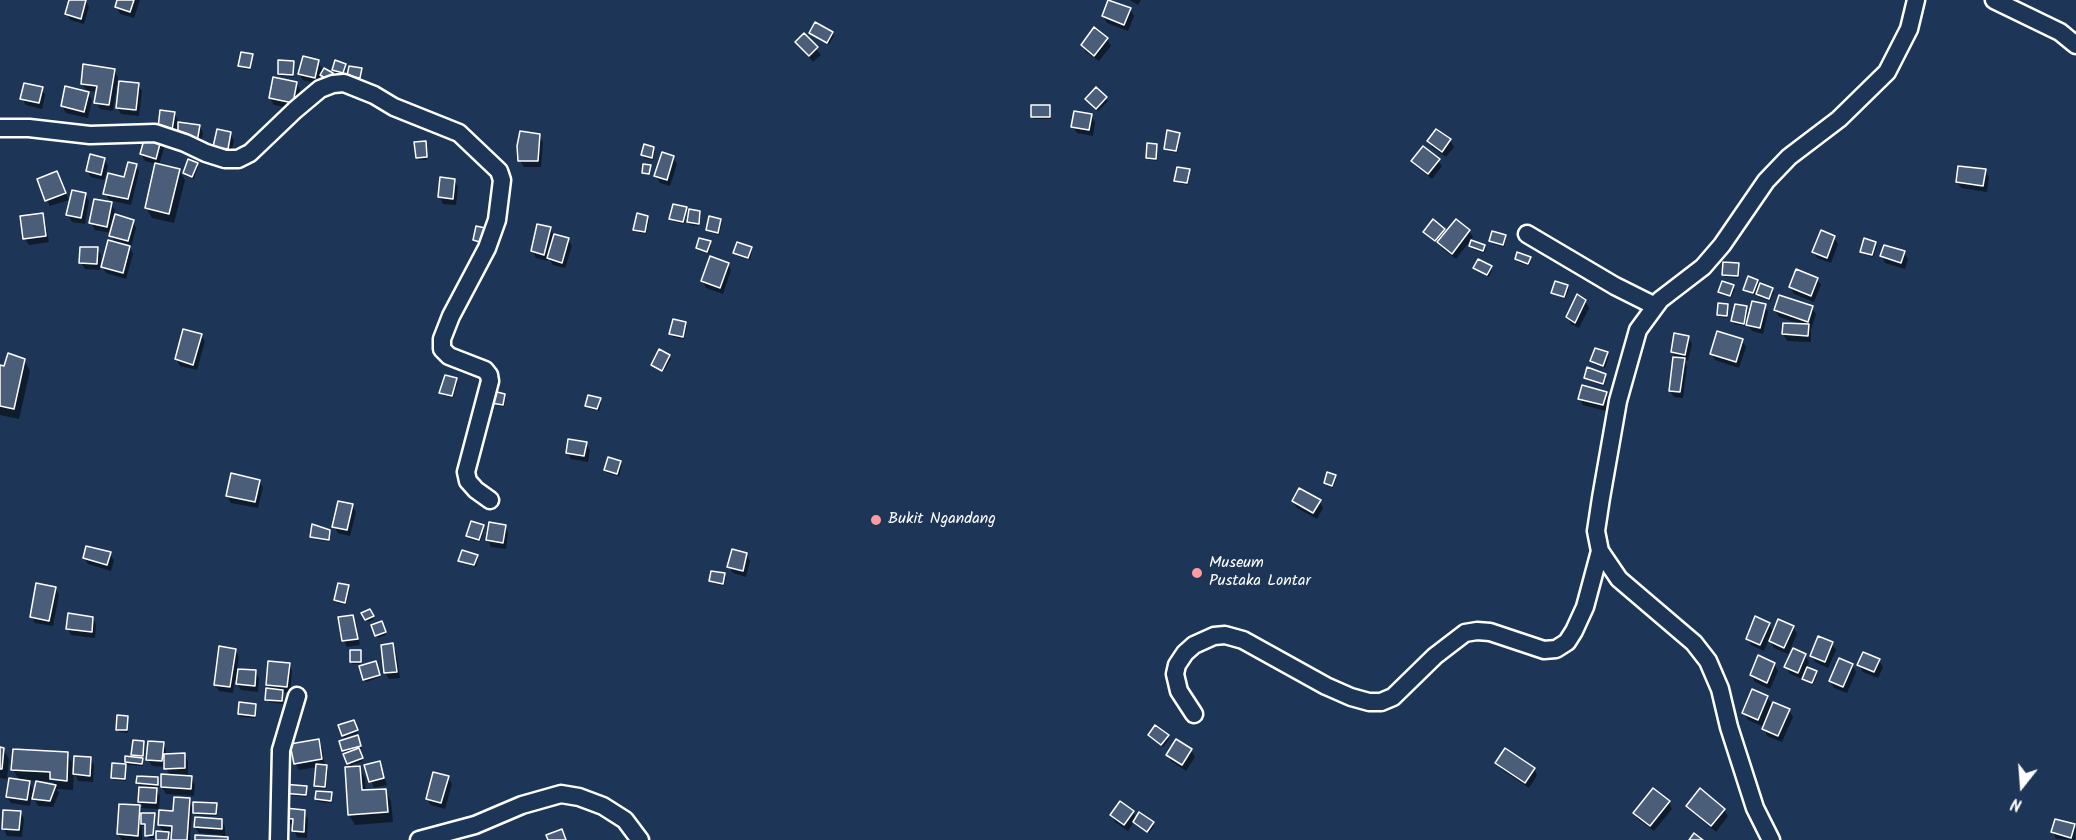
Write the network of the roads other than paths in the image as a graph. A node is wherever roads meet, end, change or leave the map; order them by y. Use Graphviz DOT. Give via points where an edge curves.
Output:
graph roads {
  1 [pos="1916,0"];
  2 [pos="1995,0"];
  3 [pos="2076,45"];
  4 [pos="0,128"];
  5 [pos="1527,234"];
  6 [pos="1655,306"];
  7 [pos="490,500"];
  8 [pos="1600,551"];
  9 [pos="297,696"];
  10 [pos="1194,714"];
  11 [pos="279,840"];
  12 [pos="419,840"];
  13 [pos="640,840"];
  14 [pos="1771,840"];
  1 -- 6 [label="street" via="1909,29 1887,72 1839,119 1766,180 1703,267"];
  2 -- 3 [label="street" via="2060,32"];
  4 -- 7 [label="street" via="90,135 154,133 225,159 238,159 250,153 320,89 344,83 459,133 499,171 502,180 497,220 487,248 442,339 442,349 449,356 489,375 466,472 468,481"];
  5 -- 6 [label="street"];
  6 -- 8 [label="street" via="1638,330 1618,401 1596,531"];
  8 -- 10 [label="street" via="1585,607 1567,642 1556,649 1544,650 1490,632 1464,633 1393,697 1369,702 1326,686 1243,640 1214,636 1185,652 1177,665 1179,691"];
  8 -- 14 [label="street" via="1619,579 1694,643 1708,661 1755,808"];
  9 -- 11 [label="street" via="281,750"];
  12 -- 13 [label="street" via="561,794 603,806 625,820"];
}
